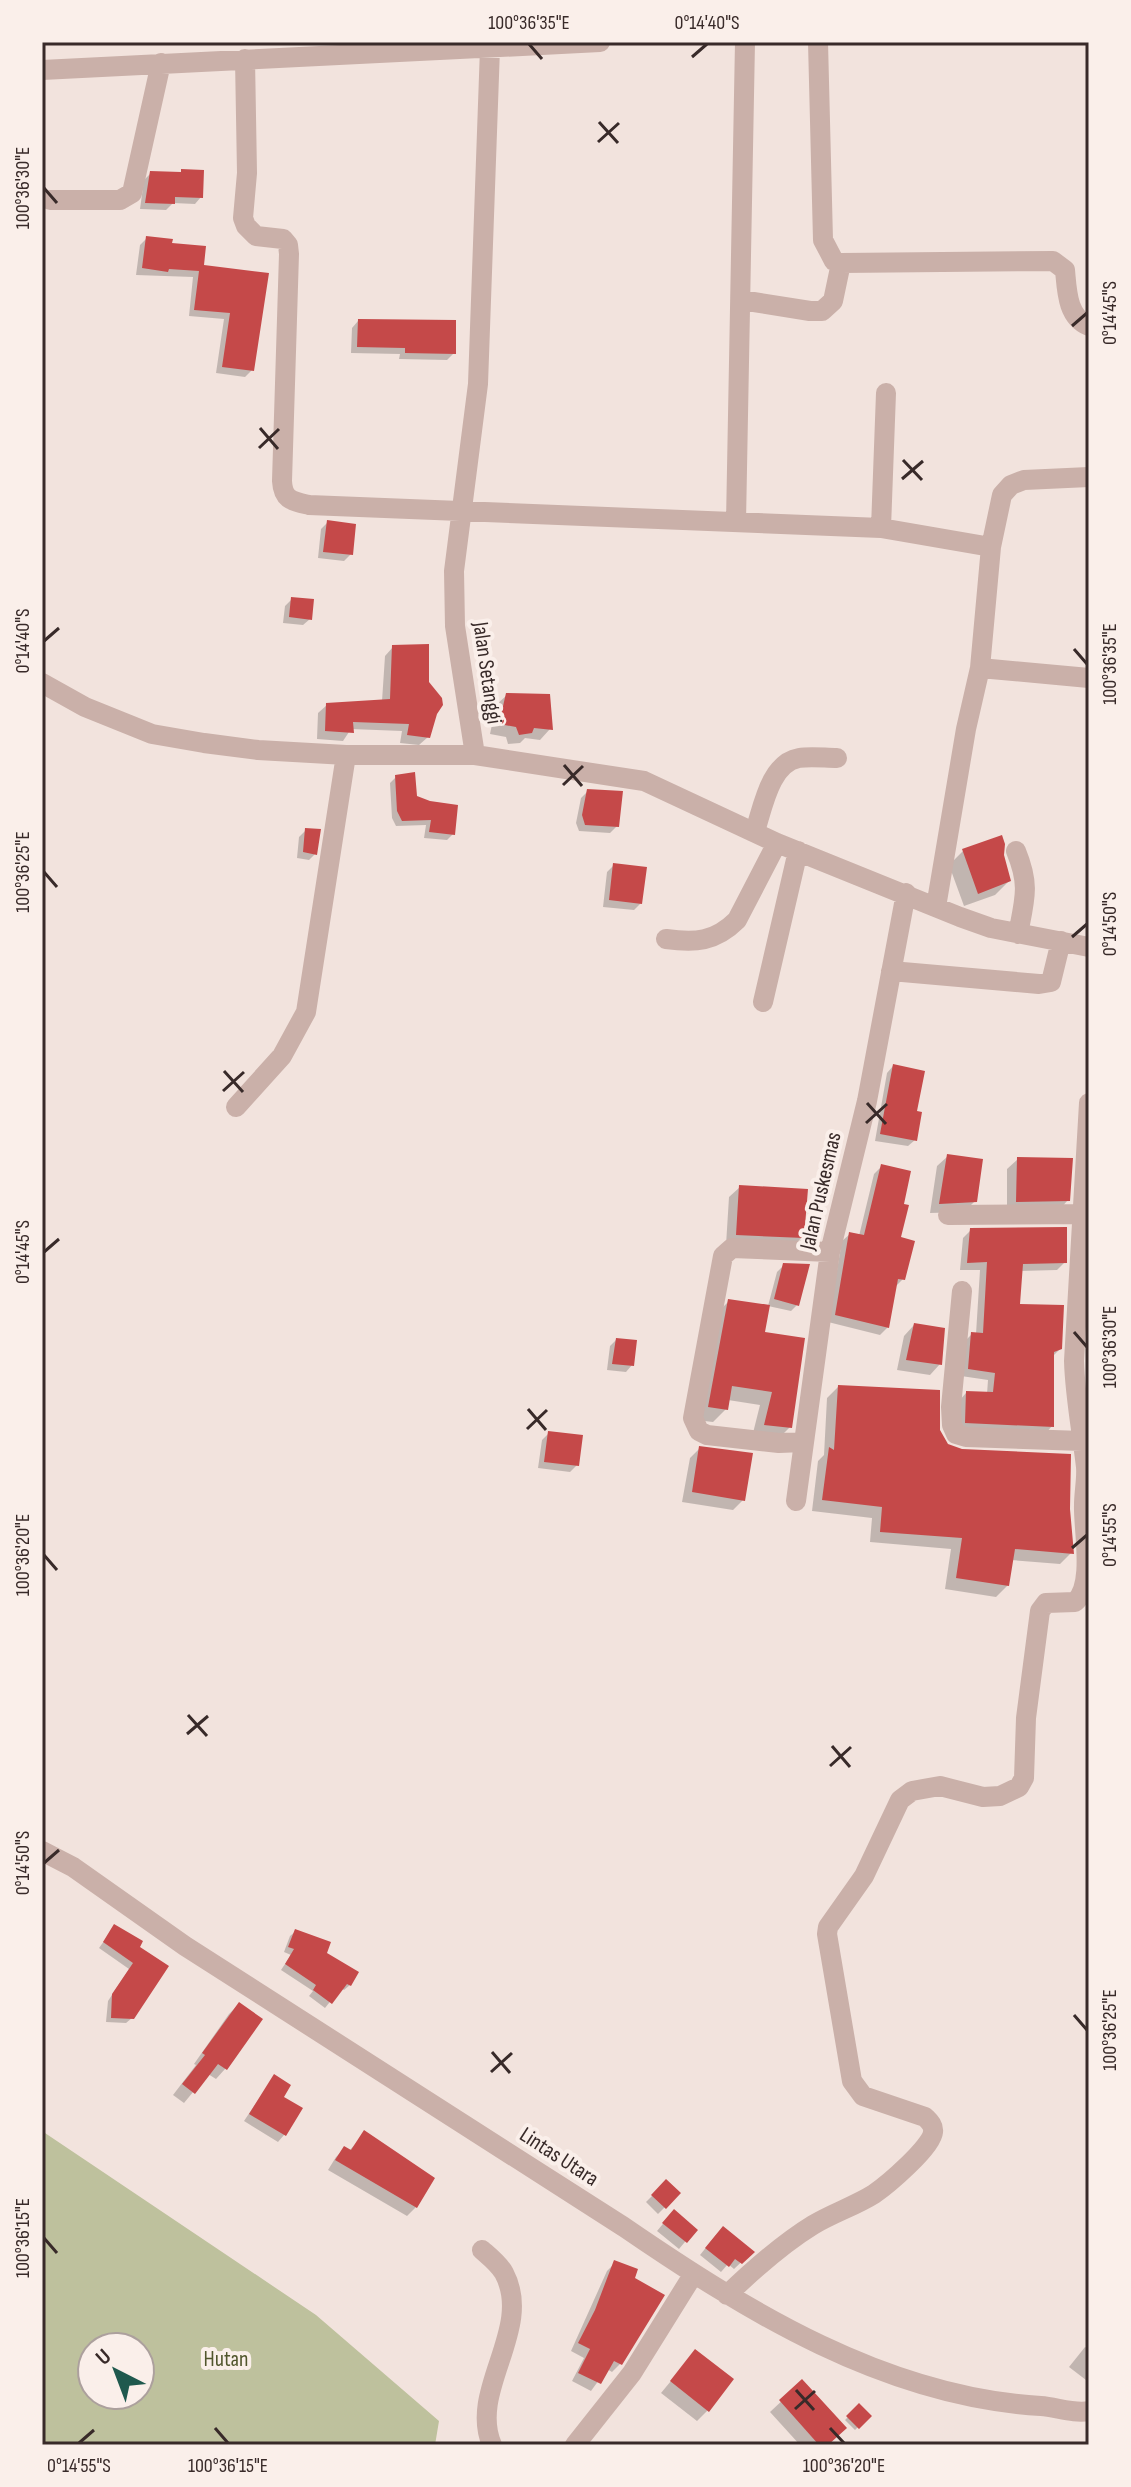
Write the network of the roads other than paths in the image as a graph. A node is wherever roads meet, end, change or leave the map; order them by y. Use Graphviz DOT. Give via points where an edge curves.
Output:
graph roads {
  1 [pos="600,42"];
  2 [pos="745,42"];
  3 [pos="818,42"];
  4 [pos="534,44"];
  5 [pos="490,48"];
  6 [pos="245,59"];
  7 [pos="161,63"];
  8 [pos="42,70"];
  9 [pos="50,200"];
  10 [pos="841,263"];
  11 [pos="741,300"];
  12 [pos="1089,326"];
  13 [pos="886,393"];
  14 [pos="1089,477"];
  15 [pos="463,510"];
  16 [pos="736,522"];
  17 [pos="881,528"];
  18 [pos="991,547"];
  19 [pos="980,668"];
  20 [pos="1089,678"];
  21 [pos="42,683"];
  22 [pos="346,755"];
  23 [pos="475,755"];
  24 [pos="837,758"];
  25 [pos="755,831"];
  26 [pos="777,843"];
  27 [pos="798,851"];
  28 [pos="1016,851"];
  29 [pos="906,893"];
  30 [pos="936,907"];
  31 [pos="1018,934"];
  32 [pos="666,939"];
  33 [pos="1061,941"];
  34 [pos="1089,947"];
  35 [pos="891,971"];
  36 [pos="763,1002"];
  37 [pos="1089,1103"];
  38 [pos="236,1107"];
  39 [pos="1087,1213"];
  40 [pos="948,1215"];
  41 [pos="830,1252"];
  42 [pos="962,1291"];
  43 [pos="1082,1441"];
  44 [pos="803,1442"];
  45 [pos="796,1501"];
  46 [pos="42,1851"];
  47 [pos="482,2250"];
  48 [pos="693,2275"];
  49 [pos="727,2295"];
  50 [pos="1089,2411"];
  51 [pos="492,2445"];
  52 [pos="575,2445"];
  1 -- 4 [label="street"];
  2 -- 11 [label="street"];
  3 -- 10 [label="street" via="823,240 834,261"];
  4 -- 5 [label="street"];
  5 -- 6 [label="street"];
  5 -- 15 [label="street, Jalan Setanggi" via="478,384"];
  6 -- 7 [label="street"];
  6 -- 15 [label="street" via="243,218 256,236 283,239 289,254 282,493 290,501 309,505"];
  7 -- 8 [label="street"];
  7 -- 9 [label="street" via="132,193 120,200"];
  10 -- 11 [label="street" via="833,301 822,311"];
  10 -- 12 [label="street" via="1053,261 1065,270 1074,314"];
  11 -- 16 [label="street"];
  13 -- 17 [label="street"];
  14 -- 18 [label="street" via="1011,485 1002,495"];
  15 -- 16 [label="street"];
  15 -- 23 [label="street, Jalan Setanggi" via="454,571 455,626"];
  16 -- 17 [label="street"];
  17 -- 18 [label="street"];
  18 -- 19 [label="street"];
  19 -- 20 [label="street"];
  19 -- 30 [label="street"];
  21 -- 22 [label="street" via="152,734 258,750"];
  22 -- 23 [label="street"];
  22 -- 38 [label="street" via="306,1012 282,1056"];
  23 -- 25 [label="street, Jalan Setanggi" via="644,781"];
  24 -- 25 [label="street" via="796,758 782,768"];
  25 -- 26 [label="street, Jalan Setanggi"];
  26 -- 27 [label="street, Jalan Setanggi"];
  26 -- 32 [label="street" via="728,929 707,940"];
  27 -- 29 [label="street, Jalan Setanggi"];
  27 -- 36 [label="street"];
  28 -- 31 [label="street" via="1026,874"];
  29 -- 30 [label="street, Jalan Setanggi"];
  29 -- 35 [label="street, Jalan Puskesmas"];
  30 -- 31 [label="street, Jalan Setanggi"];
  31 -- 33 [label="street, Jalan Setanggi"];
  33 -- 34 [label="street, Jalan Setanggi"];
  33 -- 35 [label="street" via="1051,982"];
  35 -- 41 [label="street, Jalan Puskesmas" via="867,1101"];
  37 -- 39 [label="street"];
  39 -- 40 [label="street"];
  39 -- 43 [label="street" via="1074,1361"];
  41 -- 44 [label="street, Jalan Puskesmas"];
  41 -- 44 [label="street" via="732,1248 723,1256 693,1418 707,1435"];
  42 -- 43 [label="street" via="951,1407 956,1434"];
  43 -- 49 [label="street" via="1087,1548 1083,1591 1075,1602 1046,1603 1040,1611 1024,1778 1019,1787 1000,1796 940,1786 912,1791 900,1800 864,1876 828,1927 852,2081 863,2096 925,2117 932,2123 930,2140 872,2195 802,2232"];
  44 -- 45 [label="street, Jalan Puskesmas"];
  46 -- 48 [label="street, Lintas Utara"];
  47 -- 51 [label="street" via="503,2272 512,2305 487,2409 486,2431"];
  48 -- 49 [label="street, Lintas Utara"];
  48 -- 52 [label="street" via="632,2373"];
  49 -- 50 [label="street, Lintas Utara" via="788,2331 926,2386 995,2403"];
}
